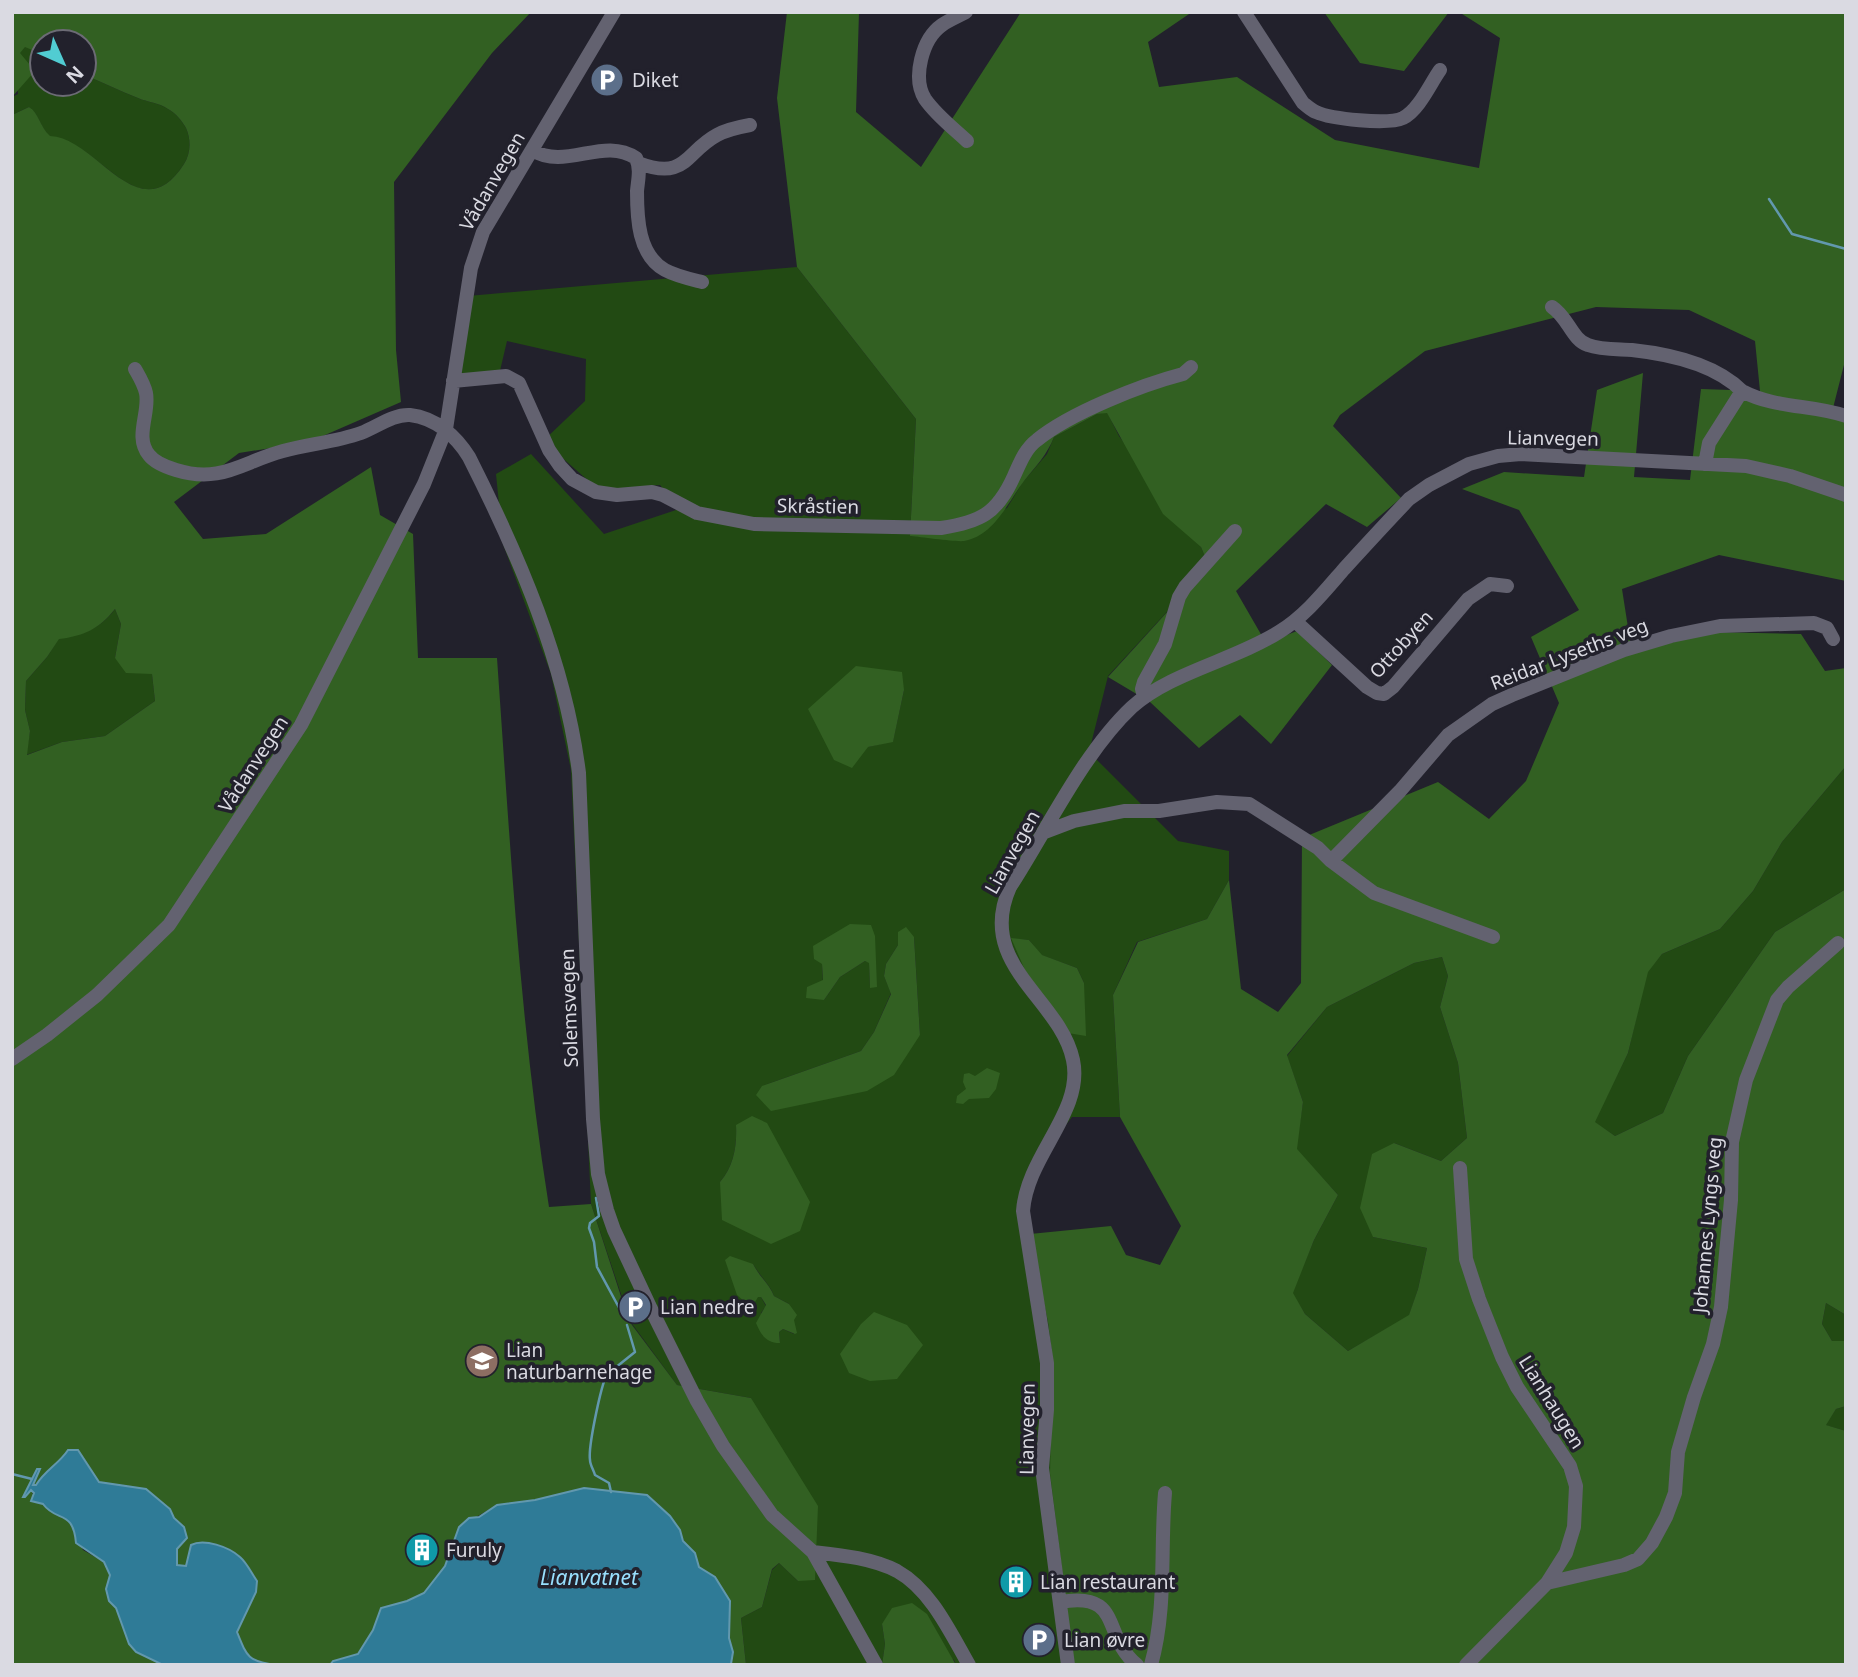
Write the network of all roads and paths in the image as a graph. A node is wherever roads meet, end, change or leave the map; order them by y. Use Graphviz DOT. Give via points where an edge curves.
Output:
graph roads {
  1 [pos="614,12"];
  2 [pos="966,12"];
  3 [pos="1244,12"];
  4 [pos="1440,70"];
  5 [pos="750,125"];
  6 [pos="967,141"];
  7 [pos="532,150"];
  8 [pos="638,163"];
  9 [pos="702,282"];
  10 [pos="1552,307"];
  11 [pos="1191,367"];
  12 [pos="135,369"];
  13 [pos="453,380"];
  14 [pos="1742,391"];
  15 [pos="1842,415"];
  16 [pos="446,429"];
  17 [pos="1705,464"];
  18 [pos="1846,495"];
  19 [pos="1235,531"];
  20 [pos="1507,586"];
  21 [pos="1295,621"];
  22 [pos="1833,639"];
  23 [pos="1144,697"];
  24 [pos="1045,832"];
  25 [pos="1331,861"];
  26 [pos="1493,937"];
  27 [pos="1838,943"];
  28 [pos="12,1059"];
  29 [pos="1460,1168"];
  30 [pos="1165,1493"];
  31 [pos="813,1552"];
  32 [pos="1547,1583"];
  33 [pos="1060,1602"];
  34 [pos="876,1665"];
  35 [pos="969,1665"];
  36 [pos="1068,1665"];
  37 [pos="1137,1665"];
  38 [pos="1151,1665"];
  39 [pos="1466,1665"];
  1 -- 7 [label="street, Vådanvegen"];
  2 -- 6 [label="street" via="937,29 923,54 919,74 925,99"];
  3 -- 4 [label="street" via="1303,103 1317,113 1355,119 1403,118"];
  5 -- 8 [label="street" via="718,134 676,167"];
  7 -- 8 [label="street" via="557,158 612,150 631,155"];
  7 -- 13 [label="street, Vådanvegen" via="476,249"];
  8 -- 9 [label="street" via="643,245 666,271"];
  10 -- 14 [label="street" via="1588,345 1680,360 1725,377"];
  11 -- 13 [label="street, Skråstien" via="1050,431 1026,451 996,507 968,524 941,528 754,524 697,513 652,492 596,492 572,479 560,466 519,383 506,376"];
  12 -- 16 [label="street" via="146,391 146,451 158,463 194,475 226,473 279,452 360,433 402,415"];
  13 -- 16 [label="street, Vådanvegen"];
  14 -- 15 [label="street" via="1765,401"];
  14 -- 17 [label="street" via="1709,443"];
  16 -- 28 [label="street, Vådanvegen" via="424,484 301,725 191,894 169,925 117,978"];
  16 -- 31 [label="street, Solemsvegen" via="469,457 514,552 572,727 579,773 594,1148 607,1210 651,1309 723,1446 772,1516"];
  17 -- 18 [label="street, Lianvegen" via="1763,469"];
  17 -- 21 [label="street, Lianvegen" via="1534,454 1469,464 1409,499"];
  19 -- 23 [label="street" via="1179,597 1165,644 1144,682"];
  20 -- 21 [label="street, Ottobyen" via="1490,584 1468,598 1384,694 1367,687"];
  21 -- 23 [label="street, Lianvegen" via="1259,644"];
  22 -- 25 [label="street, Reidar Lyseths veg" via="1828,628 1814,623 1707,628 1644,643 1512,695 1448,735"];
  23 -- 24 [label="street, Lianvegen" via="1101,743"];
  24 -- 25 [label="street" via="1124,811 1233,802 1264,812"];
  24 -- 33 [label="street, Lianvegen" via="1010,887 1001,918 1009,955 1069,1047 1075,1073 1071,1099 1038,1158 1023,1211 1047,1363 1042,1468"];
  25 -- 26 [label="street" via="1374,893"];
  27 -- 32 [label="street, Johannes Lyngs veg" via="1777,1000 1746,1080 1732,1143 1721,1307 1678,1452 1675,1493 1666,1517 1638,1559"];
  29 -- 32 [label="street, Lianhaugen" via="1466,1259 1479,1300 1517,1387 1575,1479 1574,1527 1566,1553"];
  30 -- 38 [label="street" via="1160,1614"];
  31 -- 34 [label="street, Solemsvegen"];
  31 -- 35 [label="street" via="888,1567 909,1579 933,1605"];
  32 -- 39 [label="street, Lianhaugen"];
  33 -- 36 [label="street, Lianvegen"];
  33 -- 37 [label="street" via="1087,1599 1101,1606 1122,1648"];
}
